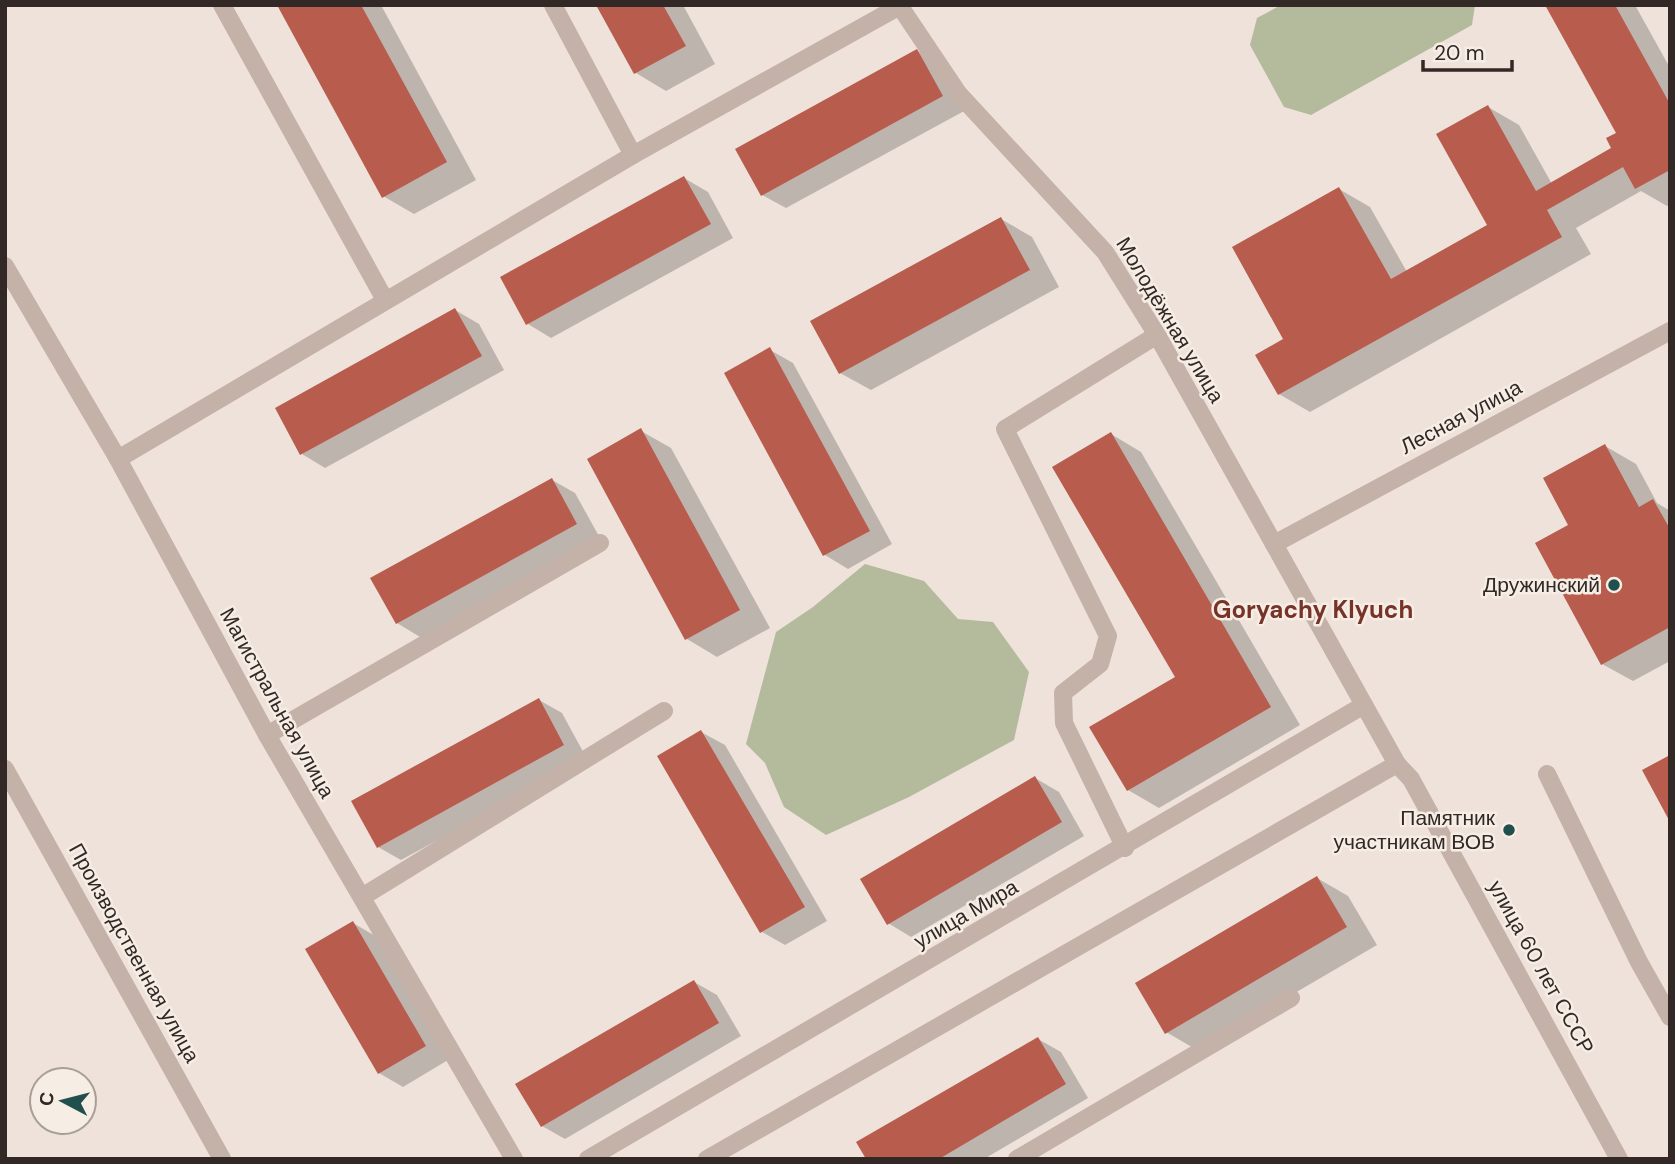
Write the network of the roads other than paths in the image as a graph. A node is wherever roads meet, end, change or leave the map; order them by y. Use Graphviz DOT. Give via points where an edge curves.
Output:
graph roads {
  1 [pos="222,5"];
  2 [pos="553,5"];
  3 [pos="899,6"];
  4 [pos="633,155"];
  5 [pos="5,266"];
  6 [pos="385,300"];
  7 [pos="1670,331"];
  8 [pos="1157,335"];
  9 [pos="118,459"];
  10 [pos="600,543"];
  11 [pos="1274,544"];
  12 [pos="1364,705"];
  13 [pos="664,711"];
  14 [pos="267,735"];
  15 [pos="1397,764"];
  16 [pos="5,769"];
  17 [pos="1547,774"];
  18 [pos="1125,848"];
  19 [pos="362,897"];
  20 [pos="1291,998"];
  21 [pos="1670,1017"];
  22 [pos="222,1159"];
  23 [pos="514,1159"];
  24 [pos="588,1159"];
  25 [pos="707,1159"];
  26 [pos="1017,1159"];
  27 [pos="1619,1159"];
  1 -- 6 [label="street"];
  2 -- 4 [label="street"];
  3 -- 4 [label="street"];
  3 -- 8 [label="street, Молодёжная улица" via="958,93 1105,252"];
  4 -- 6 [label="street"];
  5 -- 9 [label="street, Магистральная улица"];
  6 -- 9 [label="street"];
  7 -- 11 [label="street, Лесная улица"];
  8 -- 11 [label="street, Молодёжная улица"];
  8 -- 18 [label="street" via="1005,429 1108,636 1100,664 1063,693 1063,723"];
  9 -- 14 [label="street, Магистральная улица"];
  10 -- 14 [label="street"];
  11 -- 12 [label="street, улица 60 лет СССР"];
  12 -- 15 [label="street, улица 60 лет СССР"];
  12 -- 18 [label="street, улица Мира"];
  13 -- 19 [label="street"];
  14 -- 19 [label="street, Магистральная улица"];
  15 -- 25 [label="street"];
  15 -- 27 [label="street, улица 60 лет СССР" via="1411,779"];
  16 -- 22 [label="street, Производственная улица"];
  17 -- 21 [label="street"];
  18 -- 24 [label="street, улица Мира"];
  19 -- 23 [label="street, Магистральная улица"];
  20 -- 26 [label="street"];
}
